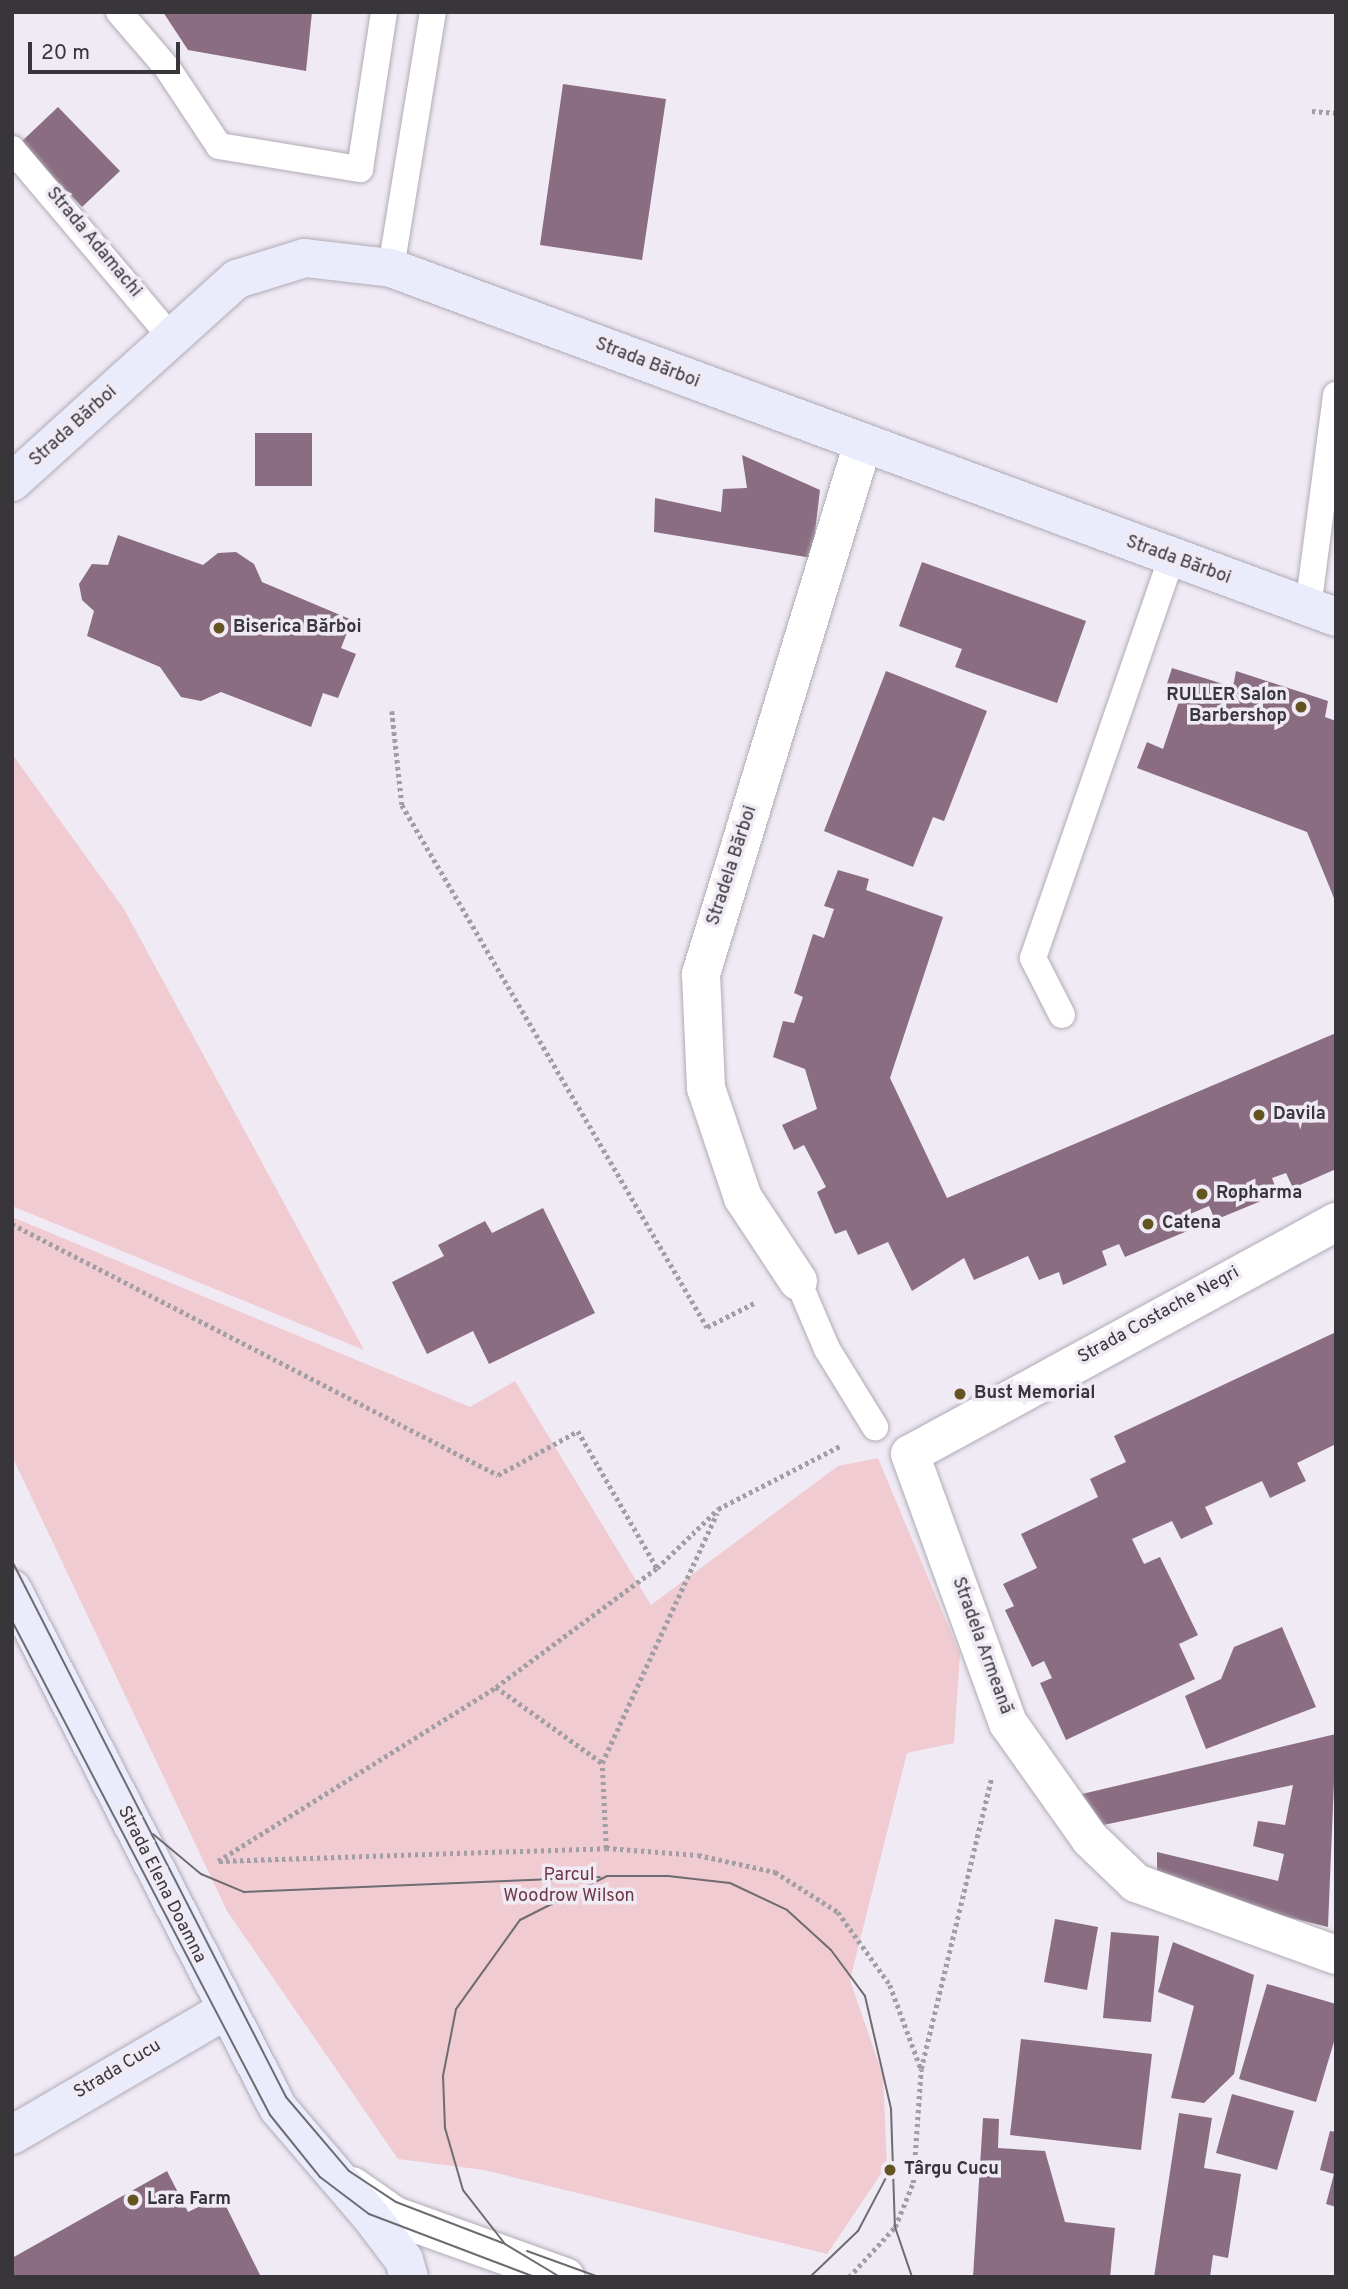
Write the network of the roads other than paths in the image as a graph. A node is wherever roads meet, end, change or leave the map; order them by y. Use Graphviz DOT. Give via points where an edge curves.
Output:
graph roads {
  1 [pos="119,12"];
  2 [pos="384,12"];
  3 [pos="433,12"];
  4 [pos="12,149"];
  5 [pos="391,268"];
  6 [pos="172,338"];
  7 [pos="1336,395"];
  8 [pos="863,443"];
  9 [pos="12,482"];
  10 [pos="1171,559"];
  11 [pos="1322,612"];
  12 [pos="1062,1015"];
  13 [pos="1336,1222"];
  14 [pos="798,1281"];
  15 [pos="875,1427"];
  16 [pos="910,1454"];
  17 [pos="12,1589"];
  18 [pos="1336,1955"];
  19 [pos="226,2010"];
  20 [pos="12,2135"];
  21 [pos="329,2169"];
  22 [pos="409,2277"];
  23 [pos="565,2277"];
  1 -- 2 [label="lane" via="168,69 219,146 360,169"];
  3 -- 5 [label="lane"];
  4 -- 6 [label="lane, Strada Adamachi"];
  5 -- 6 [label="street, Strada Bărboi" via="305,257 237,279"];
  5 -- 8 [label="street, Strada Bărboi"];
  6 -- 9 [label="street, Strada Bărboi"];
  7 -- 11 [label="lane"];
  8 -- 10 [label="street, Strada Bărboi"];
  8 -- 14 [label="street, Stradela Bărboi" via="701,974 706,1088 743,1198"];
  10 -- 11 [label="street, Strada Bărboi"];
  10 -- 12 [label="lane" via="1033,958"];
  13 -- 16 [label="street, Strada Costache Negri"];
  14 -- 15 [label="lane" via="827,1349"];
  16 -- 18 [label="street, Stradela Armeană" via="1008,1723 1090,1839 1136,1883"];
  17 -- 19 [label="street, Strada Elena Doamna"];
  19 -- 20 [label="street, Strada Cucu"];
  19 -- 21 [label="street, Strada Elena Doamna" via="278,2108"];
  21 -- 22 [label="street, Strada Elena Doamna" via="404,2260"];
  21 -- 23 [label="street" via="395,2216"];
}
